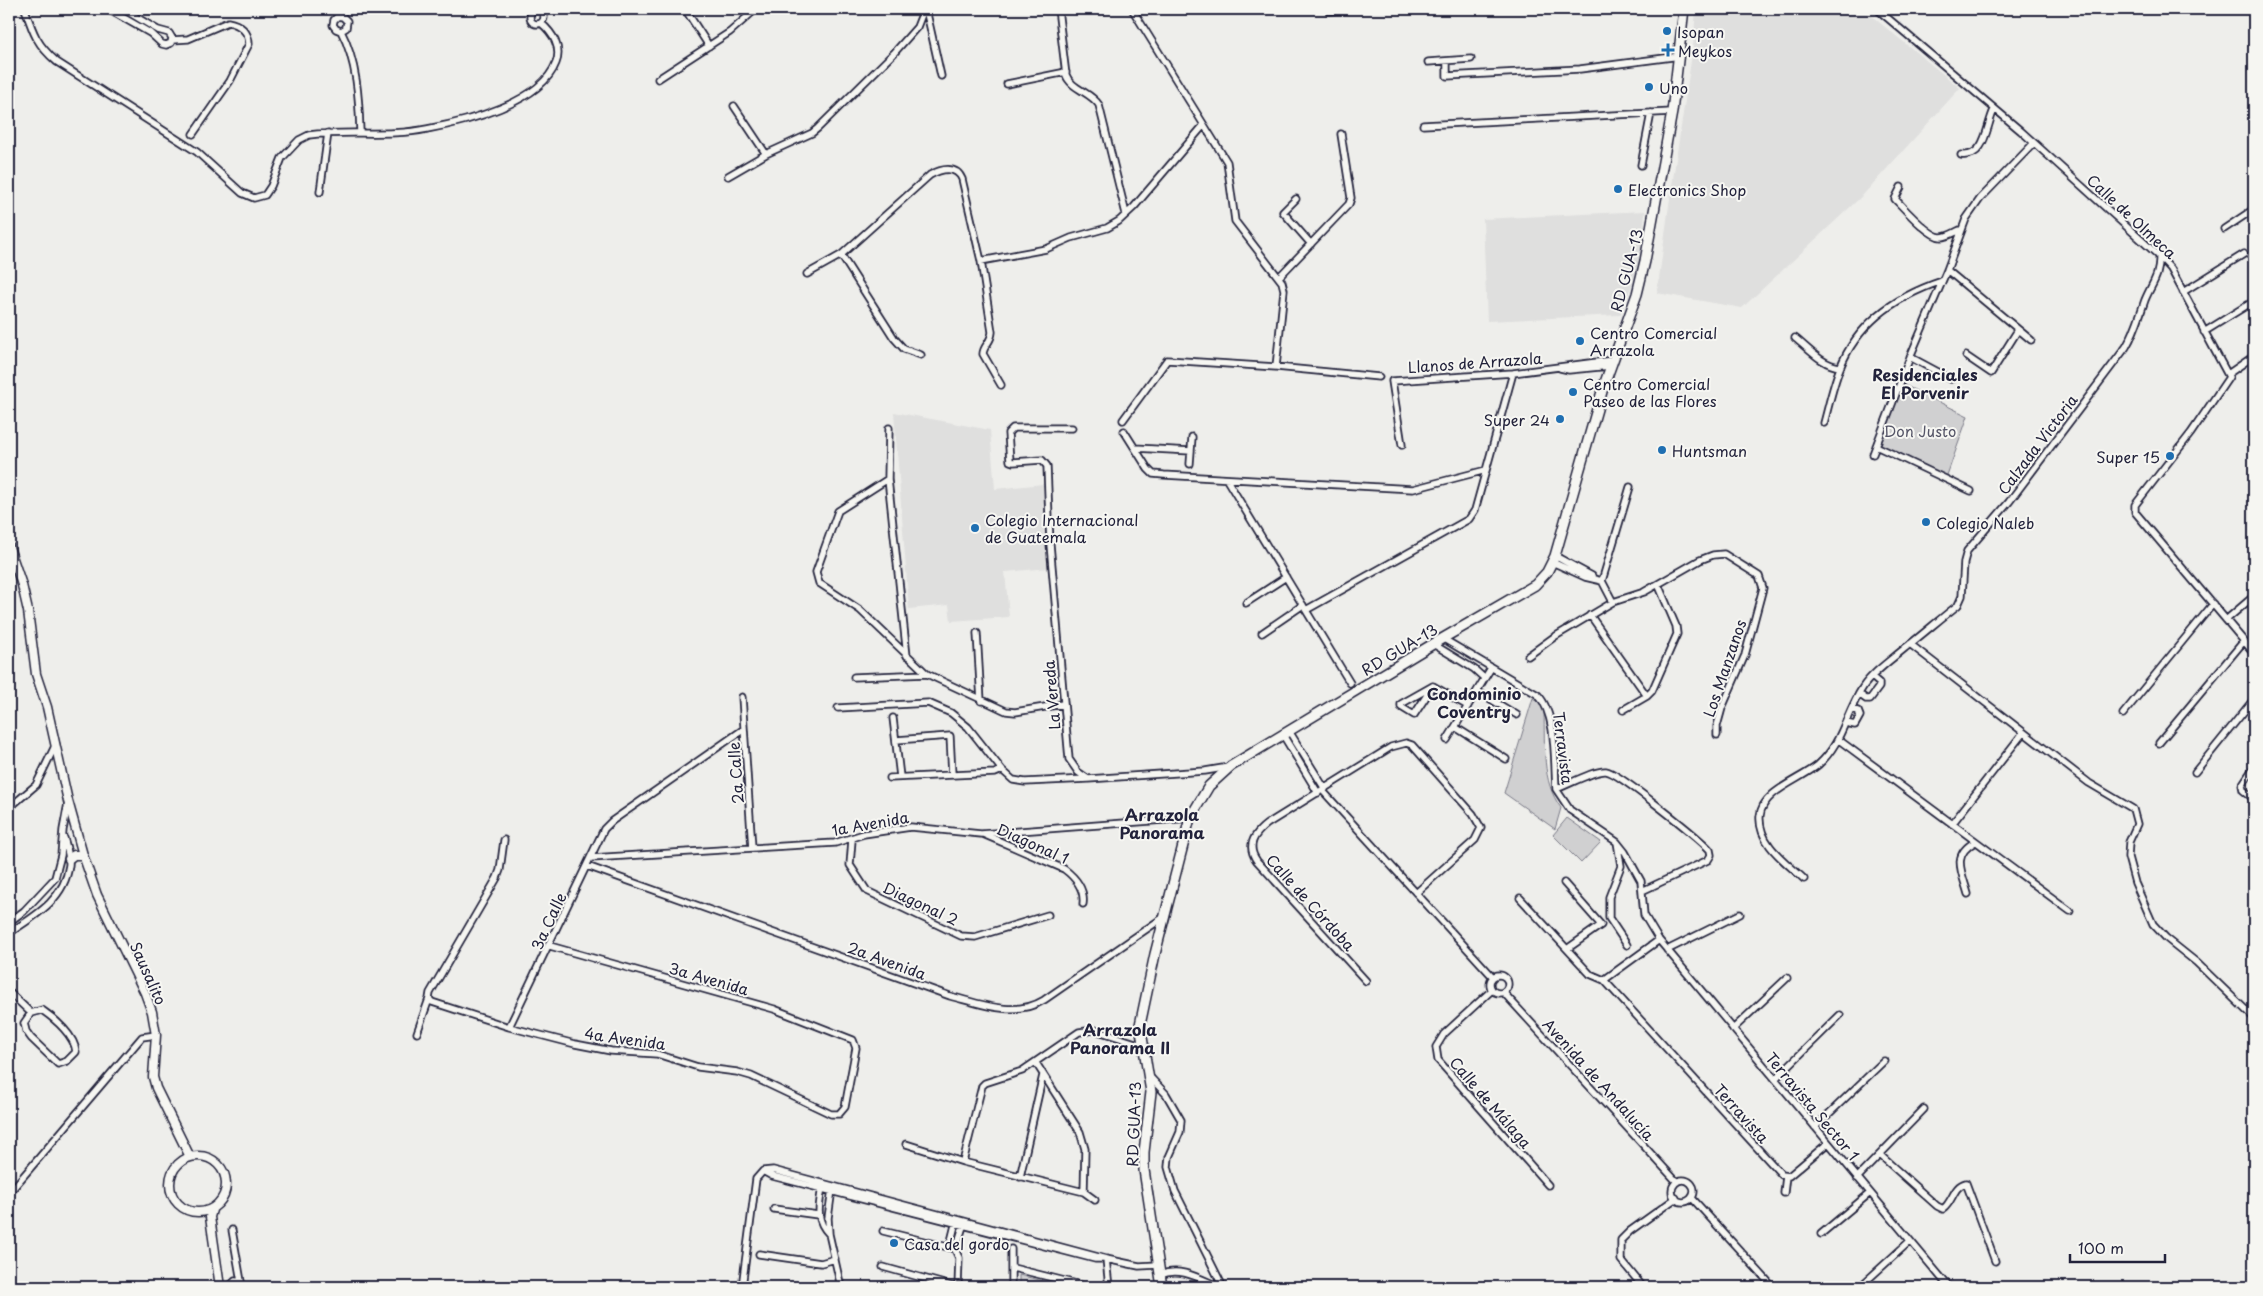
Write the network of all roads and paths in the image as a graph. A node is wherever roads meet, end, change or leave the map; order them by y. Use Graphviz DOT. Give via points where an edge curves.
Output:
graph roads {
  1 [pos="25,9"];
  2 [pos="108,9"];
  3 [pos="123,9"];
  4 [pos="685,9"];
  5 [pos="756,9"];
  6 [pos="925,9"];
  7 [pos="1058,9"];
  8 [pos="1346,9"];
  9 [pos="1684,9"];
  10 [pos="1877,9"];
  11 [pos="1135,10"];
  12 [pos="1329,11"];
  13 [pos="541,23"];
  14 [pos="341,30"];
  15 [pos="172,40"];
  16 [pos="709,46"];
  17 [pos="1680,56"];
  18 [pos="1471,59"];
  19 [pos="1447,60"];
  20 [pos="1428,62"];
  21 [pos="1066,72"];
  22 [pos="941,76"];
  23 [pos="658,79"];
  24 [pos="1008,84"];
  25 [pos="734,106"];
  26 [pos="1994,110"];
  27 [pos="1672,112"];
  28 [pos="1651,113"];
  29 [pos="1203,126"];
  30 [pos="1423,126"];
  31 [pos="360,132"];
  32 [pos="328,133"];
  33 [pos="194,134"];
  34 [pos="1341,134"];
  35 [pos="2034,143"];
  36 [pos="766,154"];
  37 [pos="1961,156"];
  38 [pos="1641,165"];
  39 [pos="728,176"];
  40 [pos="1901,187"];
  41 [pos="320,192"];
  42 [pos="1296,199"];
  43 [pos="2254,209"];
  44 [pos="1126,214"];
  45 [pos="2224,229"];
  46 [pos="1960,230"];
  47 [pos="1311,244"];
  48 [pos="2244,254"];
  49 [pos="841,255"];
  50 [pos="2160,256"];
  51 [pos="981,261"];
  52 [pos="1947,270"];
  53 [pos="807,274"];
  54 [pos="1279,277"];
  55 [pos="1942,281"];
  56 [pos="2183,292"];
  57 [pos="2254,302"];
  58 [pos="2018,330"];
  59 [pos="2207,330"];
  60 [pos="1795,338"];
  61 [pos="2032,340"];
  62 [pos="921,355"];
  63 [pos="1966,356"];
  64 [pos="1910,357"];
  65 [pos="2252,357"];
  66 [pos="1611,363"];
  67 [pos="2254,365"];
  68 [pos="1276,367"];
  69 [pos="1840,367"];
  70 [pos="1513,373"];
  71 [pos="2228,374"];
  72 [pos="1379,377"];
  73 [pos="1951,380"];
  74 [pos="1001,385"];
  75 [pos="1123,420"];
  76 [pos="1824,424"];
  77 [pos="889,428"];
  78 [pos="1072,428"];
  79 [pos="1124,431"];
  80 [pos="1192,438"];
  81 [pos="1402,445"];
  82 [pos="1876,446"];
  83 [pos="1135,448"];
  84 [pos="1191,451"];
  85 [pos="1873,454"];
  86 [pos="1190,464"];
  87 [pos="1486,470"];
  88 [pos="888,479"];
  89 [pos="1227,480"];
  90 [pos="1630,487"];
  91 [pos="1971,491"];
  92 [pos="9,547"];
  93 [pos="1554,559"];
  94 [pos="1286,577"];
  95 [pos="1599,580"];
  96 [pos="1658,584"];
  97 [pos="2254,596"];
  98 [pos="2249,601"];
  99 [pos="1613,602"];
  100 [pos="1246,603"];
  101 [pos="2213,604"];
  102 [pos="1304,607"];
  103 [pos="2254,607"];
  104 [pos="1590,615"];
  105 [pos="2226,620"];
  106 [pos="977,633"];
  107 [pos="1262,633"];
  108 [pos="1442,638"];
  109 [pos="2244,641"];
  110 [pos="1433,644"];
  111 [pos="1910,644"];
  112 [pos="1465,652"];
  113 [pos="2254,653"];
  114 [pos="907,656"];
  115 [pos="1528,656"];
  116 [pos="1461,660"];
  117 [pos="1474,668"];
  118 [pos="1491,668"];
  119 [pos="926,674"];
  120 [pos="854,677"];
  121 [pos="1872,677"];
  122 [pos="1484,678"];
  123 [pos="1350,683"];
  124 [pos="1432,686"];
  125 [pos="1477,691"];
  126 [pos="1859,694"];
  127 [pos="1647,696"];
  128 [pos="742,697"];
  129 [pos="2254,699"];
  130 [pos="981,701"];
  131 [pos="1063,704"];
  132 [pos="1468,706"];
  133 [pos="838,708"];
  134 [pos="1852,709"];
  135 [pos="1624,710"];
  136 [pos="1517,714"];
  137 [pos="2123,714"];
  138 [pos="893,718"];
  139 [pos="1846,724"];
  140 [pos="1455,727"];
  141 [pos="744,729"];
  142 [pos="1286,733"];
  143 [pos="2023,733"];
  144 [pos="1717,735"];
  145 [pos="896,740"];
  146 [pos="1447,740"];
  147 [pos="1839,740"];
  148 [pos="2159,743"];
  149 [pos="56,744"];
  150 [pos="1506,759"];
  151 [pos="1231,766"];
  152 [pos="2254,767"];
  153 [pos="1002,770"];
  154 [pos="2195,772"];
  155 [pos="952,775"];
  156 [pos="900,777"];
  157 [pos="890,778"];
  158 [pos="1088,778"];
  159 [pos="1556,789"];
  160 [pos="1322,790"];
  161 [pos="2254,799"];
  162 [pos="68,801"];
  163 [pos="9,808"];
  164 [pos="1187,818"];
  165 [pos="1952,824"];
  166 [pos="62,830"];
  167 [pos="981,834"];
  168 [pos="504,840"];
  169 [pos="852,840"];
  170 [pos="1617,842"];
  171 [pos="1976,842"];
  172 [pos="752,848"];
  173 [pos="83,855"];
  174 [pos="591,858"];
  175 [pos="69,859"];
  176 [pos="587,866"];
  177 [pos="55,878"];
  178 [pos="1804,880"];
  179 [pos="1564,883"];
  180 [pos="64,887"];
  181 [pos="1642,891"];
  182 [pos="1416,893"];
  183 [pos="1968,894"];
  184 [pos="1520,898"];
  185 [pos="1083,904"];
  186 [pos="2070,911"];
  187 [pos="1048,914"];
  188 [pos="1740,914"];
  189 [pos="1164,917"];
  190 [pos="9,922"];
  191 [pos="9,934"];
  192 [pos="1660,940"];
  193 [pos="1627,945"];
  194 [pos="550,946"];
  195 [pos="1567,949"];
  196 [pos="1667,950"];
  197 [pos="1493,977"];
  198 [pos="1787,978"];
  199 [pos="1604,980"];
  200 [pos="1366,981"];
  201 [pos="1492,990"];
  202 [pos="9,992"];
  203 [pos="1503,992"];
  204 [pos="429,999"];
  205 [pos="31,1013"];
  206 [pos="1840,1015"];
  207 [pos="2254,1018"];
  208 [pos="509,1027"];
  209 [pos="1732,1029"];
  210 [pos="417,1033"];
  211 [pos="156,1035"];
  212 [pos="1142,1045"];
  213 [pos="1884,1061"];
  214 [pos="1036,1063"];
  215 [pos="1043,1075"];
  216 [pos="1149,1076"];
  217 [pos="1775,1079"];
  218 [pos="1924,1109"];
  219 [pos="842,1112"];
  220 [pos="1815,1127"];
  221 [pos="1828,1142"];
  222 [pos="906,1144"];
  223 [pos="1880,1155"];
  224 [pos="190,1157"];
  225 [pos="963,1162"];
  226 [pos="1786,1176"];
  227 [pos="1020,1177"];
  228 [pos="1857,1178"];
  229 [pos="1677,1182"];
  230 [pos="1548,1185"];
  231 [pos="822,1186"];
  232 [pos="832,1189"];
  233 [pos="1084,1192"];
  234 [pos="9,1193"];
  235 [pos="1784,1193"];
  236 [pos="1870,1193"];
  237 [pos="1676,1198"];
  238 [pos="1692,1198"];
  239 [pos="1095,1200"];
  240 [pos="774,1209"];
  241 [pos="212,1210"];
  242 [pos="203,1213"];
  243 [pos="818,1216"];
  244 [pos="956,1221"];
  245 [pos="964,1223"];
  246 [pos="232,1230"];
  247 [pos="883,1231"];
  248 [pos="212,1233"];
  249 [pos="829,1234"];
  250 [pos="1821,1234"];
  251 [pos="1910,1241"];
  252 [pos="956,1249"];
  253 [pos="1012,1249"];
  254 [pos="758,1254"];
  255 [pos="835,1259"];
  256 [pos="1106,1259"];
  257 [pos="1995,1262"];
  258 [pos="1158,1265"];
  259 [pos="883,1267"];
  260 [pos="1013,1268"];
  261 [pos="1160,1275"];
  262 [pos="241,1284"];
  263 [pos="1863,1284"];
  264 [pos="220,1287"];
  265 [pos="229,1287"];
  266 [pos="742,1287"];
  267 [pos="841,1287"];
  268 [pos="957,1287"];
  269 [pos="1011,1287"];
  270 [pos="1089,1287"];
  271 [pos="1109,1287"];
  272 [pos="1162,1287"];
  273 [pos="1221,1287"];
  274 [pos="1644,1287"];
  275 [pos="1773,1287"];
  276 [pos="1948,1287"];
  1 -- 32 [label="street" via="35,38 57,62 197,152 242,193 254,198 265,195 282,158 300,140 309,135"];
  2 -- 15 [label="street" via="150,33 162,44 168,45"];
  3 -- 15 [label="street" via="169,33"];
  4 -- 16 [label="street"];
  5 -- 16 [label="street"];
  6 -- 22 [label="street"];
  6 -- 36 [label="street" via="917,27 894,53 818,128"];
  7 -- 21 [label="street"];
  8 -- 12 [label="street"];
  9 -- 17 [label="main road, RD GUA-13"];
  10 -- 26 [label="street, Calle de Olmeca"];
  11 -- 29 [label="street"];
  13 -- 31 [label="street" via="556,41 557,61 545,80 513,103 427,130"];
  14 -- 31 [label="street" via="356,77"];
  15 -- 33 [label="street" via="188,39 228,22 242,27 249,39 230,81"];
  16 -- 23 [label="street"];
  17 -- 19 [label="street" via="1580,69 1447,76"];
  17 -- 27 [label="main road, RD GUA-13"];
  18 -- 19 [label="street"];
  19 -- 20 [label="street"];
  21 -- 24 [label="street"];
  21 -- 44 [label="street" via="1071,82 1093,98 1101,110"];
  25 -- 36 [label="street"];
  26 -- 35 [label="street, Calle de Olmeca"];
  26 -- 37 [label="street" via="1981,147 1970,155"];
  27 -- 28 [label="street"];
  27 -- 66 [label="main road, RD GUA-13" via="1640,278"];
  28 -- 30 [label="street"];
  28 -- 38 [label="street"];
  29 -- 44 [label="street"];
  29 -- 54 [label="street" via="1227,162 1235,221"];
  31 -- 32 [label="street"];
  32 -- 41 [label="street"];
  34 -- 47 [label="street" via="1351,198"];
  35 -- 46 [label="street" via="1972,208"];
  35 -- 50 [label="street, Calle de Olmeca"];
  36 -- 39 [label="street"];
  40 -- 46 [label="street" via="1895,199 1935,236 1942,237"];
  42 -- 47 [label="street" via="1283,212"];
  43 -- 45 [label="street"];
  44 -- 51 [label="street" via="1108,228 1046,249"];
  46 -- 52 [label="street"];
  47 -- 54 [label="street"];
  48 -- 56 [label="street"];
  49 -- 51 [label="street" via="930,175 946,169 961,177"];
  49 -- 53 [label="street"];
  49 -- 62 [label="street" via="894,338 904,349"];
  50 -- 56 [label="street, Calle de Olmeca"];
  50 -- 111 [label="street, Calzada Victoria" via="2158,274 2126,347 1968,551 1958,604"];
  51 -- 74 [label="street" via="992,332 992,340 983,354"];
  52 -- 55 [label="street"];
  52 -- 58 [label="street"];
  54 -- 68 [label="street" via="1284,290"];
  55 -- 64 [label="street"];
  55 -- 69 [label="street" via="1898,299 1859,333"];
  56 -- 59 [label="street, Calle de Olmeca"];
  57 -- 59 [label="street"];
  58 -- 61 [label="street"];
  58 -- 63 [label="street" via="1992,373"];
  59 -- 71 [label="street, Calle de Olmeca"];
  60 -- 69 [label="street" via="1825,363"];
  64 -- 73 [label="street"];
  64 -- 82 [label="street"];
  65 -- 67 [label="street"];
  65 -- 71 [label="street"];
  66 -- 70 [label="street, Llanos de Arrazola" via="1569,370"];
  66 -- 93 [label="main road, RD GUA-13"];
  68 -- 72 [label="street"];
  68 -- 75 [label="street" via="1167,360"];
  69 -- 76 [label="street"];
  70 -- 81 [label="street, Llanos de Arrazola" via="1392,380"];
  70 -- 87 [label="street"];
  71 -- 101 [label="street" via="2229,378 2191,433 2135,505 2140,519"];
  77 -- 88 [label="street"];
  78 -- 131 [label="street, La Vereda" via="1009,430 1010,461 1042,460 1047,466"];
  79 -- 83 [label="street"];
  80 -- 84 [label="street"];
  82 -- 85 [label="street"];
  82 -- 91 [label="street"];
  83 -- 84 [label="street"];
  83 -- 89 [label="street" via="1153,474"];
  84 -- 86 [label="street"];
  87 -- 89 [label="street" via="1413,490"];
  87 -- 102 [label="street" via="1475,510 1465,523"];
  88 -- 114 [label="street"];
  88 -- 114 [label="street" via="838,511 816,577 819,583 860,610"];
  89 -- 94 [label="street"];
  90 -- 95 [label="street"];
  92 -- 149 [label="street, Sausalito" via="24,594 36,674"];
  93 -- 95 [label="street" via="1584,577"];
  93 -- 108 [label="main road, RD GUA-13" via="1535,585"];
  94 -- 100 [label="street"];
  94 -- 102 [label="street"];
  95 -- 99 [label="street"];
  96 -- 99 [label="street, Los Manzanos"];
  96 -- 127 [label="street" via="1677,634"];
  96 -- 144 [label="street, Los Manzanos" via="1700,560 1724,554 1759,576 1764,588 1745,655 1722,708"];
  97 -- 98 [label="street"];
  98 -- 103 [label="street"];
  98 -- 105 [label="street"];
  99 -- 104 [label="street, Los Manzanos"];
  101 -- 105 [label="street"];
  101 -- 137 [label="street"];
  102 -- 107 [label="street"];
  102 -- 123 [label="street"];
  104 -- 115 [label="street, Los Manzanos"];
  104 -- 127 [label="street"];
  105 -- 109 [label="street"];
  106 -- 130 [label="street"];
  108 -- 110 [label="main road, RD GUA-13"];
  108 -- 112 [label="street"];
  109 -- 113 [label="street"];
  109 -- 148 [label="street"];
  110 -- 116 [label="street"];
  110 -- 142 [label="main road, RD GUA-13"];
  111 -- 121 [label="street, Calzada Victoria"];
  111 -- 143 [label="street"];
  112 -- 116 [label="street"];
  112 -- 118 [label="street"];
  114 -- 119 [label="street"];
  116 -- 117 [label="street"];
  117 -- 118 [label="street"];
  117 -- 122 [label="street"];
  118 -- 122 [label="street"];
  118 -- 159 [label="street, Terravista" via="1538,695 1546,704"];
  119 -- 120 [label="street"];
  119 -- 130 [label="street"];
  121 -- 126 [label="street, Calzada Victoria"];
  121 -- 126 [label="street" via="1879,687 1870,700"];
  122 -- 125 [label="street"];
  124 -- 124 [label="street" via="1401,704 1401,707 1411,714 1416,713"];
  124 -- 132 [label="street"];
  125 -- 132 [label="street"];
  125 -- 136 [label="street"];
  126 -- 134 [label="street, Calzada Victoria"];
  127 -- 135 [label="street"];
  128 -- 141 [label="street, 2a Calle"];
  129 -- 154 [label="street"];
  130 -- 131 [label="street" via="1015,712"];
  131 -- 158 [label="street, La Vereda" via="1069,758 1078,772"];
  132 -- 140 [label="street"];
  133 -- 153 [label="street" via="918,702 938,706 968,727"];
  134 -- 139 [label="street, Calzada Victoria"];
  134 -- 139 [label="street" via="1860,716 1855,724"];
  138 -- 145 [label="street"];
  139 -- 147 [label="street, Calzada Victoria"];
  140 -- 146 [label="street"];
  140 -- 150 [label="street"];
  141 -- 172 [label="street, 2a Calle"];
  141 -- 174 [label="street, 3a Calle" via="608,825"];
  142 -- 151 [label="main road, RD GUA-13"];
  142 -- 160 [label="street"];
  143 -- 165 [label="street"];
  143 -- 207 [label="street" via="2089,783 2133,809 2137,824 2129,842 2128,857 2153,924"];
  145 -- 155 [label="street" via="950,736"];
  145 -- 156 [label="street"];
  147 -- 165 [label="street"];
  147 -- 178 [label="street, Calzada Victoria" via="1828,756 1811,771 1773,794 1760,815 1763,836"];
  149 -- 162 [label="street, Sausalito"];
  149 -- 163 [label="street" via="36,784"];
  151 -- 158 [label="street" via="1204,771"];
  151 -- 164 [label="main road, RD GUA-13" via="1209,786"];
  152 -- 161 [label="street" via="2242,785"];
  153 -- 155 [label="street"];
  153 -- 158 [label="street" via="1018,782"];
  155 -- 156 [label="street"];
  156 -- 157 [label="street"];
  159 -- 170 [label="street, Terravista" via="1570,810"];
  159 -- 181 [label="street" via="1598,772 1611,772 1710,850 1708,860"];
  160 -- 182 [label="street"];
  160 -- 182 [label="street, Calle de Córdoba" via="1391,747 1406,743 1412,745 1473,814 1481,828 1478,836"];
  160 -- 200 [label="street, Calle de Córdoba" via="1261,828 1254,836 1252,850 1257,862"];
  162 -- 166 [label="street"];
  162 -- 173 [label="street, Sausalito"];
  164 -- 167 [label="street, 1a Avenida"];
  164 -- 189 [label="main road, RD GUA-13"];
  165 -- 171 [label="street"];
  166 -- 175 [label="street"];
  166 -- 177 [label="street" via="61,855"];
  167 -- 169 [label="street, 1a Avenida" via="911,827 864,834"];
  167 -- 185 [label="street, Diagonal 1" via="1064,869 1082,889"];
  168 -- 204 [label="street" via="497,878"];
  169 -- 172 [label="street, 1a Avenida"];
  169 -- 187 [label="street, Diagonal 2" via="850,865 867,891 953,933 975,937"];
  170 -- 181 [label="street, Terravista" via="1638,873"];
  170 -- 193 [label="street" via="1620,866 1609,897 1609,918"];
  171 -- 183 [label="street" via="1966,847 1960,856"];
  171 -- 186 [label="street"];
  172 -- 174 [label="street, 1a Avenida"];
  173 -- 175 [label="street"];
  173 -- 211 [label="street, Sausalito" via="97,895 145,992"];
  174 -- 176 [label="street, 3a Calle"];
  175 -- 180 [label="street"];
  176 -- 189 [label="street, 2a Avenida" via="950,996 1016,1010 1032,1007 1044,1000"];
  176 -- 194 [label="street, 3a Calle"];
  177 -- 180 [label="street"];
  177 -- 190 [label="street"];
  179 -- 195 [label="street" via="1601,925"];
  180 -- 191 [label="street" via="47,906"];
  181 -- 192 [label="street, Terravista" via="1643,912"];
  182 -- 197 [label="street"];
  184 -- 195 [label="street, Terravista"];
  188 -- 196 [label="street"];
  189 -- 212 [label="main road, RD GUA-13" via="1141,1016"];
  192 -- 196 [label="street, Terravista Sector 1"];
  192 -- 199 [label="street"];
  194 -- 208 [label="street, 3a Calle"];
  194 -- 219 [label="street, 3a Avenida" via="774,1009 848,1037 856,1044"];
  195 -- 199 [label="street, Terravista" via="1590,974"];
  196 -- 209 [label="street, Terravista Sector 1"];
  197 -- 201 [label="street" via="1490,982"];
  197 -- 203 [label="street" via="1502,976 1506,980 1508,986"];
  198 -- 209 [label="street"];
  199 -- 226 [label="street, Terravista"];
  201 -- 203 [label="street"];
  201 -- 230 [label="street, Calle de Málaga" via="1444,1034 1436,1047 1438,1060"];
  202 -- 205 [label="street"];
  203 -- 229 [label="street, Avenida de Andalucía"];
  204 -- 208 [label="street, 4a Avenida"];
  204 -- 210 [label="street"];
  205 -- 205 [label="street" via="42,1010 52,1017 75,1044 76,1052 67,1061 58,1064 26,1031 24,1024"];
  206 -- 217 [label="street"];
  208 -- 219 [label="street, 4a Avenida" via="611,1051 657,1054 698,1067 737,1072 831,1114"];
  209 -- 217 [label="street, Terravista Sector 1"];
  211 -- 224 [label="street, Sausalito" via="153,1077 156,1088"];
  211 -- 234 [label="street" via="142,1037"];
  212 -- 214 [label="street" via="1095,1030 1079,1032"];
  212 -- 216 [label="main road, RD GUA-13"];
  213 -- 220 [label="street"];
  214 -- 215 [label="street"];
  214 -- 225 [label="street" via="1022,1072 982,1086"];
  215 -- 227 [label="street"];
  215 -- 233 [label="street" via="1080,1132 1085,1149"];
  216 -- 258 [label="main road, RD GUA-13" via="1151,1104 1144,1161"];
  216 -- 273 [label="street" via="1170,1099 1181,1120 1168,1167"];
  217 -- 220 [label="street, Terravista Sector 1"];
  218 -- 223 [label="street"];
  220 -- 221 [label="street, Terravista Sector 1"];
  221 -- 226 [label="street"];
  221 -- 228 [label="street, Terravista Sector 1"];
  222 -- 225 [label="street"];
  223 -- 228 [label="street"];
  223 -- 257 [label="street" via="1943,1209 1958,1187 1966,1183"];
  224 -- 241 [label="street" via="208,1158 222,1169 226,1182 224,1196"];
  224 -- 242 [label="street" via="174,1169 170,1188 173,1197 185,1210"];
  225 -- 227 [label="street"];
  226 -- 235 [label="street"];
  227 -- 233 [label="street"];
  228 -- 236 [label="street, Terravista Sector 1"];
  229 -- 237 [label="street" via="1673,1188"];
  229 -- 238 [label="street" via="1687,1180 1693,1185"];
  231 -- 232 [label="street"];
  231 -- 243 [label="street"];
  231 -- 266 [label="street" via="772,1170 763,1171 756,1179"];
  232 -- 244 [label="street"];
  232 -- 249 [label="street"];
  233 -- 239 [label="street"];
  236 -- 250 [label="street"];
  236 -- 251 [label="street, Terravista Sector 1"];
  237 -- 238 [label="street" via="1683,1201"];
  237 -- 274 [label="street" via="1621,1240 1621,1260"];
  238 -- 275 [label="street"];
  240 -- 243 [label="street"];
  241 -- 242 [label="street"];
  241 -- 248 [label="street"];
  242 -- 248 [label="street"];
  243 -- 249 [label="street"];
  244 -- 245 [label="street"];
  244 -- 252 [label="street" via="951,1241"];
  245 -- 252 [label="street"];
  245 -- 256 [label="street"];
  246 -- 262 [label="street"];
  247 -- 252 [label="street"];
  248 -- 264 [label="street"];
  249 -- 255 [label="street"];
  251 -- 263 [label="street"];
  251 -- 276 [label="street, Terravista Sector 1"];
  252 -- 268 [label="street"];
  253 -- 260 [label="street"];
  254 -- 255 [label="street" via="821,1263"];
  255 -- 267 [label="street"];
  256 -- 258 [label="street" via="1139,1266"];
  256 -- 271 [label="street"];
  258 -- 261 [label="main road, RD GUA-13"];
  259 -- 268 [label="street"];
  260 -- 269 [label="street"];
  260 -- 270 [label="street"];
  261 -- 272 [label="main road, RD GUA-13"];
  261 -- 273 [label="street" via="1175,1270"];
  262 -- 265 [label="street" via="235,1280"];
}
